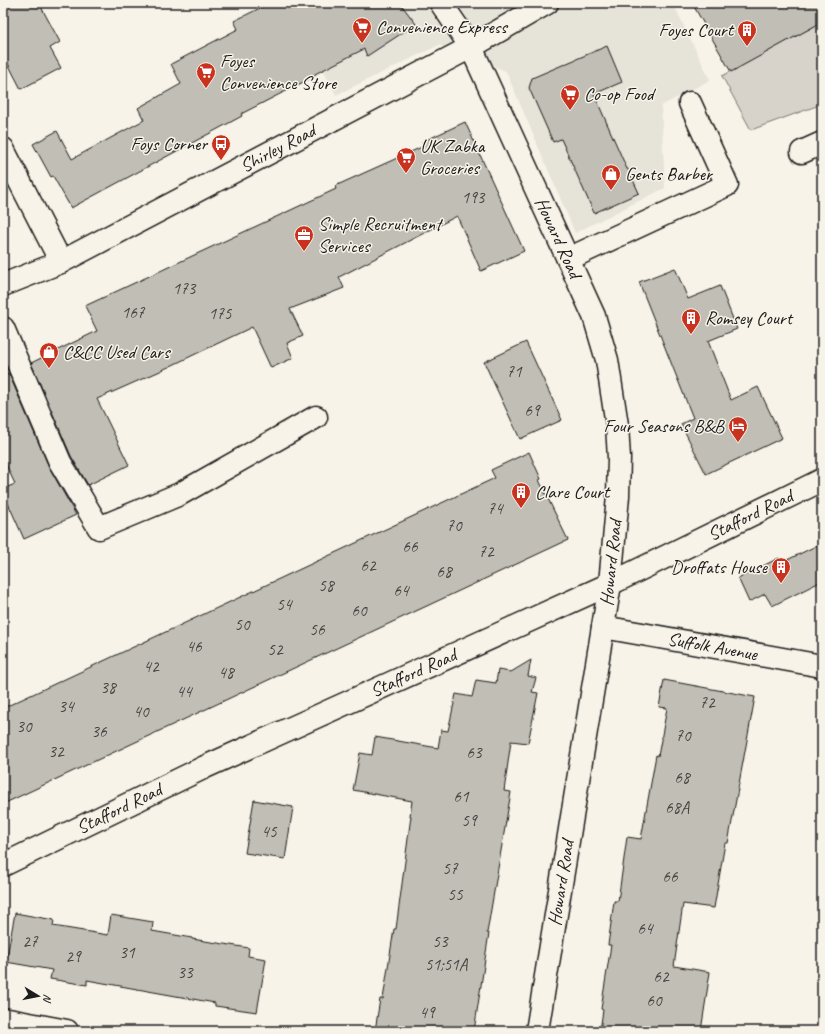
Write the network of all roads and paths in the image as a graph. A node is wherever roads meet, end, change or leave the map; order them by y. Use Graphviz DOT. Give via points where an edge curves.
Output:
graph roads {
  1 [pos="441,3"];
  2 [pos="547,3"];
  3 [pos="471,47"];
  4 [pos="690,103"];
  5 [pos="822,143"];
  6 [pos="3,148"];
  7 [pos="802,152"];
  8 [pos="568,259"];
  9 [pos="61,262"];
  10 [pos="3,285"];
  11 [pos="3,328"];
  12 [pos="316,417"];
  13 [pos="822,480"];
  14 [pos="610,584"];
  15 [pos="603,627"];
  16 [pos="822,666"];
  17 [pos="3,864"];
  18 [pos="3,1019"];
  19 [pos="67,1031"];
  20 [pos="537,1031"];
  1 -- 3 [label="street, Howard Road"];
  2 -- 3 [label="street, Shirley Road"];
  3 -- 8 [label="street, Howard Road"];
  3 -- 9 [label="street, Shirley Road"];
  4 -- 8 [label="street" via="727,185"];
  5 -- 7 [label="street"];
  6 -- 9 [label="street"];
  8 -- 14 [label="street, Howard Road" via="594,316 607,360 616,418 618,489"];
  9 -- 10 [label="street, Shirley Road"];
  11 -- 12 [label="street" via="60,462 99,528 180,494"];
  13 -- 14 [label="street, Stafford Road"];
  14 -- 15 [label="street, Howard Road"];
  14 -- 17 [label="street, Stafford Road" via="206,767"];
  15 -- 16 [label="street, Suffolk Avenue"];
  15 -- 20 [label="street, Howard Road"];
  18 -- 19 [label="street"];
}
